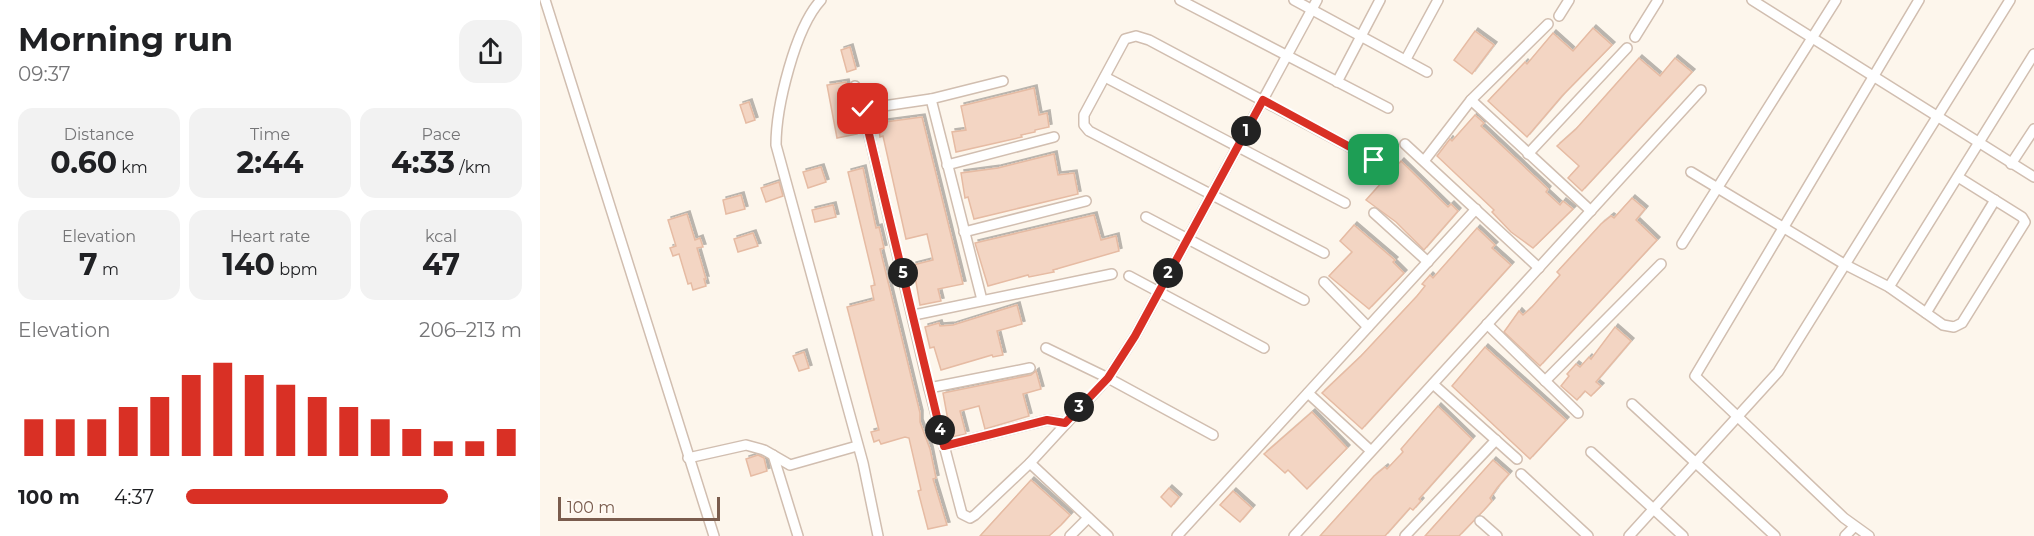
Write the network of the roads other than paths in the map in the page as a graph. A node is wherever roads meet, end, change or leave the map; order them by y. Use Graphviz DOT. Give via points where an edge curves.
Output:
graph roads {
  1 [pos="545,0"];
  2 [pos="821,0"];
  3 [pos="1180,0"];
  4 [pos="1293,0"];
  5 [pos="1317,0"];
  6 [pos="1380,0"];
  7 [pos="1438,0"];
  8 [pos="1569,0"];
  9 [pos="1658,0"];
  10 [pos="1752,0"];
  11 [pos="1836,0"];
  12 [pos="1919,0"];
  13 [pos="2010,0"];
  14 [pos="1312,10"];
  15 [pos="1559,16"];
  16 [pos="1548,24"];
  17 [pos="1361,36"];
  18 [pos="1635,37"];
  19 [pos="1813,37"];
  20 [pos="1627,48"];
  21 [pos="2034,54"];
  22 [pos="1286,55"];
  23 [pos="1406,59"];
  24 [pos="1427,72"];
  25 [pos="1873,76"];
  26 [pos="1105,77"];
  27 [pos="1002,81"];
  28 [pos="1337,82"];
  29 [pos="855,86"];
  30 [pos="1701,90"];
  31 [pos="931,99"];
  32 [pos="1263,100"];
  33 [pos="1471,100"];
  34 [pos="1388,108"];
  35 [pos="863,109"];
  36 [pos="1937,116"];
  37 [pos="2034,129"];
  38 [pos="1054,136"];
  39 [pos="1405,144"];
  40 [pos="1980,144"];
  41 [pos="1238,146"];
  42 [pos="1528,154"];
  43 [pos="1374,160"];
  44 [pos="1424,161"];
  45 [pos="2011,164"];
  46 [pos="947,165"];
  47 [pos="1691,172"];
  48 [pos="1958,177"];
  49 [pos="2034,177"];
  50 [pos="1717,187"];
  51 [pos="1212,194"];
  52 [pos="1995,200"];
  53 [pos="1086,201"];
  54 [pos="1345,203"];
  55 [pos="1476,209"];
  56 [pos="1591,211"];
  57 [pos="1374,213"];
  58 [pos="1146,217"];
  59 [pos="1782,226"];
  60 [pos="964,232"];
  61 [pos="1187,240"];
  62 [pos="1682,244"];
  63 [pos="1324,253"];
  64 [pos="1428,262"];
  65 [pos="1661,264"];
  66 [pos="1844,264"];
  67 [pos="1539,268"];
  68 [pos="1112,274"];
  69 [pos="1129,276"];
  70 [pos="1324,282"];
  71 [pos="1889,287"];
  72 [pos="1158,291"];
  73 [pos="982,300"];
  74 [pos="1304,300"];
  75 [pos="1926,313"];
  76 [pos="914,315"];
  77 [pos="1487,324"];
  78 [pos="1368,327"];
  79 [pos="1046,348"];
  80 [pos="1264,348"];
  81 [pos="1030,368"];
  82 [pos="1108,378"];
  83 [pos="1545,381"];
  84 [pos="1433,384"];
  85 [pos="929,388"];
  86 [pos="1308,393"];
  87 [pos="1632,404"];
  88 [pos="1578,413"];
  89 [pos="1737,418"];
  90 [pos="1065,423"];
  91 [pos="1213,435"];
  92 [pos="1496,440"];
  93 [pos="857,446"];
  94 [pos="944,446"];
  95 [pos="1371,451"];
  96 [pos="1591,452"];
  97 [pos="773,455"];
  98 [pos="688,458"];
  99 [pos="1517,459"];
  100 [pos="1030,463"];
  101 [pos="1695,463"];
  102 [pos="1521,474"];
  103 [pos="1653,509"];
  104 [pos="1088,518"];
  105 [pos="1480,521"];
  106 [pos="1854,527"];
  107 [pos="714,536"];
  108 [pos="798,536"];
  109 [pos="878,536"];
  110 [pos="1070,536"];
  111 [pos="1108,536"];
  112 [pos="1178,536"];
  113 [pos="1294,536"];
  114 [pos="1405,536"];
  115 [pos="1497,536"];
  116 [pos="1588,536"];
  117 [pos="1629,536"];
  118 [pos="1683,536"];
  119 [pos="1775,536"];
  120 [pos="1845,536"];
  121 [pos="1869,536"];
  1 -- 98 [label="street"];
  2 -- 93 [label="street" via="810,12 798,41 776,127 776,146"];
  3 -- 22 [label="street"];
  4 -- 14 [label="street"];
  5 -- 14 [label="street"];
  6 -- 17 [label="street"];
  7 -- 23 [label="street"];
  8 -- 15 [label="street"];
  9 -- 18 [label="street"];
  10 -- 19 [label="street"];
  11 -- 19 [label="street"];
  12 -- 25 [label="street"];
  13 -- 36 [label="street"];
  14 -- 17 [label="street"];
  14 -- 22 [label="street"];
  16 -- 33 [label="street"];
  17 -- 23 [label="street"];
  17 -- 28 [label="street"];
  19 -- 25 [label="street"];
  19 -- 50 [label="street"];
  20 -- 42 [label="street"];
  21 -- 40 [label="street"];
  22 -- 28 [label="street"];
  22 -- 32 [label="street"];
  23 -- 24 [label="street"];
  25 -- 36 [label="street"];
  25 -- 59 [label="street"];
  26 -- 32 [label="street" via="1125,39 1136,36"];
  26 -- 41 [label="street"];
  26 -- 51 [label="street" via="1084,115 1086,128"];
  27 -- 31 [label="street"];
  28 -- 34 [label="street"];
  29 -- 35 [label="street"];
  30 -- 56 [label="street"];
  31 -- 35 [label="street"];
  31 -- 46 [label="street"];
  32 -- 41 [label="street"];
  32 -- 43 [label="street"];
  33 -- 42 [label="street"];
  33 -- 44 [label="street"];
  35 -- 76 [label="street"];
  36 -- 40 [label="street"];
  36 -- 66 [label="street"];
  37 -- 45 [label="street"];
  38 -- 46 [label="street"];
  39 -- 44 [label="street"];
  40 -- 45 [label="street"];
  40 -- 48 [label="street"];
  41 -- 51 [label="street"];
  41 -- 54 [label="street"];
  42 -- 56 [label="street"];
  44 -- 55 [label="street"];
  45 -- 49 [label="street"];
  46 -- 60 [label="street"];
  47 -- 50 [label="street"];
  48 -- 52 [label="street"];
  48 -- 71 [label="street"];
  50 -- 59 [label="street"];
  50 -- 62 [label="street"];
  51 -- 61 [label="street"];
  51 -- 63 [label="street"];
  52 -- 75 [label="street"];
  52 -- 75 [label="street" via="2022,217 2024,227 1962,323 1954,327 1943,325"];
  53 -- 60 [label="street"];
  55 -- 64 [label="street"];
  55 -- 67 [label="street"];
  56 -- 67 [label="street"];
  57 -- 64 [label="street"];
  58 -- 61 [label="street"];
  59 -- 66 [label="street"];
  59 -- 89 [label="street" via="1695,376"];
  60 -- 73 [label="street"];
  61 -- 72 [label="street"];
  61 -- 74 [label="street"];
  64 -- 78 [label="street"];
  65 -- 83 [label="street"];
  66 -- 71 [label="street"];
  66 -- 89 [label="street" via="1778,372"];
  67 -- 77 [label="street"];
  68 -- 73 [label="street"];
  69 -- 72 [label="street"];
  70 -- 78 [label="street"];
  71 -- 75 [label="street"];
  72 -- 80 [label="street"];
  72 -- 82 [label="street"];
  73 -- 76 [label="street"];
  76 -- 85 [label="street"];
  77 -- 83 [label="street"];
  77 -- 84 [label="street"];
  78 -- 86 [label="street"];
  79 -- 82 [label="street"];
  81 -- 85 [label="street"];
  82 -- 90 [label="street"];
  82 -- 91 [label="street"];
  83 -- 88 [label="street"];
  84 -- 92 [label="street"];
  84 -- 95 [label="street"];
  85 -- 94 [label="street"];
  86 -- 95 [label="street"];
  86 -- 112 [label="street"];
  87 -- 101 [label="street"];
  89 -- 101 [label="street"];
  89 -- 106 [label="street"];
  90 -- 94 [label="street" via="1047,420"];
  90 -- 100 [label="street"];
  92 -- 99 [label="street"];
  92 -- 114 [label="street"];
  93 -- 97 [label="street" via="790,465"];
  93 -- 109 [label="street"];
  94 -- 100 [label="street" via="962,514 970,518"];
  95 -- 113 [label="street"];
  96 -- 103 [label="street"];
  97 -- 98 [label="street" via="746,445"];
  97 -- 108 [label="street"];
  98 -- 107 [label="street"];
  100 -- 104 [label="street"];
  101 -- 103 [label="street"];
  101 -- 119 [label="street"];
  102 -- 116 [label="street"];
  103 -- 117 [label="street"];
  103 -- 118 [label="street"];
  104 -- 110 [label="street"];
  104 -- 111 [label="street"];
  105 -- 115 [label="street"];
  106 -- 120 [label="street"];
  106 -- 121 [label="street"];
}
